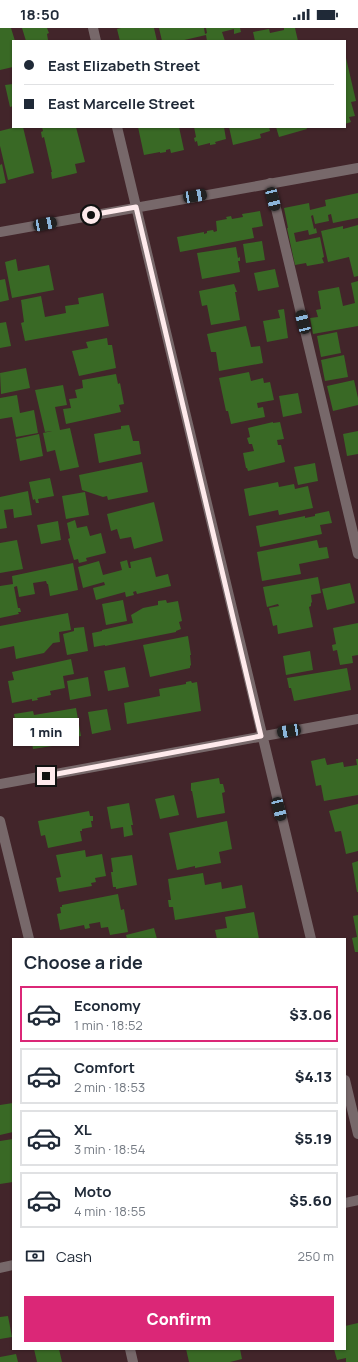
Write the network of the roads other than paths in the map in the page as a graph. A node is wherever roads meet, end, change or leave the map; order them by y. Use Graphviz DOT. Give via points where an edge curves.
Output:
graph roads {
  1 [pos="93,28"];
  2 [pos="96,40"];
  3 [pos="117,128"];
  4 [pos="358,168"];
  5 [pos="270,183"];
  6 [pos="136,207"];
  7 [pos="0,232"];
  8 [pos="358,554"];
  9 [pos="358,719"];
  10 [pos="261,736"];
  11 [pos="0,784"];
  12 [pos="0,821"];
  13 [pos="29,938"];
  14 [pos="311,938"];
  15 [pos="346,1084"];
  16 [pos="358,1134"];
  17 [pos="358,1200"];
  18 [pos="346,1203"];
  19 [pos="12,1265"];
  20 [pos="0,1268"];
  21 [pos="130,1350"];
  22 [pos="133,1362"];
  1 -- 2 [label="street"];
  3 -- 6 [label="street"];
  4 -- 5 [label="street"];
  5 -- 6 [label="street"];
  5 -- 8 [label="street"];
  6 -- 7 [label="street"];
  6 -- 10 [label="street"];
  9 -- 10 [label="street"];
  10 -- 11 [label="street"];
  10 -- 14 [label="street"];
  12 -- 13 [label="street"];
  15 -- 16 [label="street"];
  17 -- 18 [label="street"];
  19 -- 20 [label="street"];
  21 -- 22 [label="street"];
}
